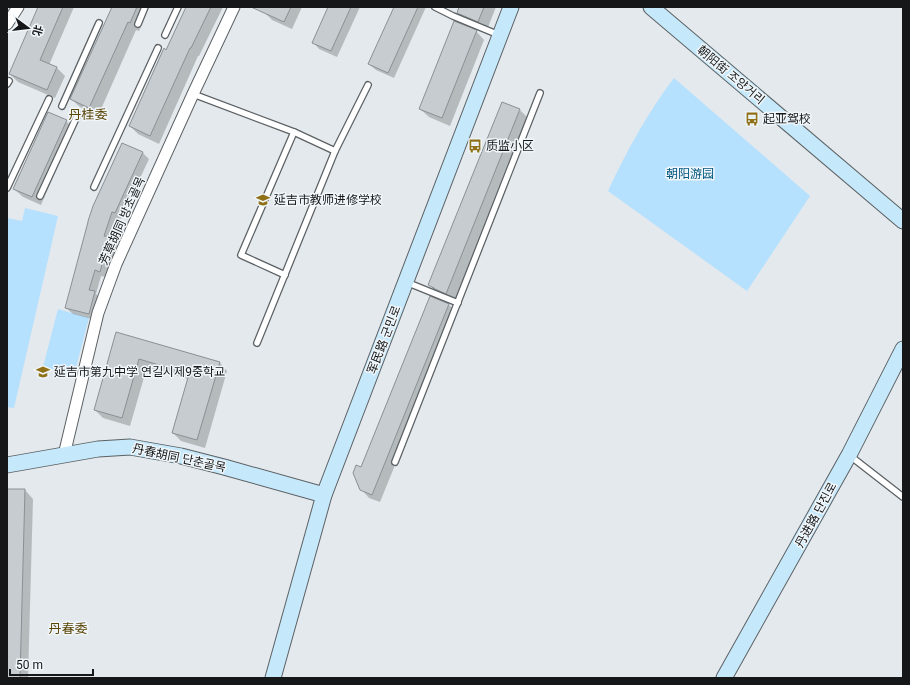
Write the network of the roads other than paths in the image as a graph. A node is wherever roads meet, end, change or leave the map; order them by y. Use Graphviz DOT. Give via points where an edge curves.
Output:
graph roads {
  1 [pos="18,7"];
  2 [pos="145,7"];
  3 [pos="178,7"];
  4 [pos="234,7"];
  5 [pos="435,7"];
  6 [pos="512,7"];
  7 [pos="651,7"];
  8 [pos="100,23"];
  9 [pos="7,24"];
  10 [pos="138,24"];
  11 [pos="165,35"];
  12 [pos="500,35"];
  13 [pos="158,48"];
  14 [pos="368,85"];
  15 [pos="540,93"];
  16 [pos="193,94"];
  17 [pos="48,100"];
  18 [pos="62,106"];
  19 [pos="78,114"];
  20 [pos="294,132"];
  21 [pos="335,151"];
  22 [pos="94,187"];
  23 [pos="7,188"];
  24 [pos="40,196"];
  25 [pos="903,221"];
  26 [pos="285,275"];
  27 [pos="406,282"];
  28 [pos="458,303"];
  29 [pos="257,343"];
  30 [pos="903,349"];
  31 [pos="849,455"];
  32 [pos="64,456"];
  33 [pos="395,462"];
  34 [pos="7,465"];
  35 [pos="324,495"];
  36 [pos="903,497"];
  37 [pos="273,678"];
  38 [pos="724,678"];
  1 -- 9 [label="street"];
  2 -- 10 [label="lane"];
  3 -- 11 [label="lane"];
  4 -- 16 [label="street, 芳草胡同 방초골목"];
  5 -- 12 [label="lane"];
  6 -- 12 [label="street, 军民路 군민로"];
  7 -- 25 [label="street, 朝阳街 조양거리"];
  8 -- 18 [label="lane"];
  12 -- 27 [label="street, 军民路 군민로"];
  13 -- 22 [label="lane"];
  14 -- 21 [label="lane"];
  15 -- 28 [label="lane"];
  16 -- 20 [label="lane"];
  16 -- 32 [label="street, 芳草胡同 방초골목" via="116,264 98,313"];
  17 -- 23 [label="lane"];
  19 -- 24 [label="lane"];
  20 -- 21 [label="lane"];
  20 -- 26 [label="lane" via="241,255"];
  21 -- 26 [label="lane"];
  26 -- 29 [label="lane"];
  27 -- 28 [label="lane"];
  27 -- 35 [label="street, 军民路 군민로"];
  28 -- 33 [label="lane"];
  30 -- 31 [label="street, 丹进路 단진로"];
  31 -- 36 [label="lane"];
  31 -- 38 [label="street, 丹进路 단진로"];
  32 -- 34 [label="street, 丹春胡同 단춘골목"];
  32 -- 35 [label="street, 丹春胡同 단춘골목" via="98,449 130,447 181,456"];
  35 -- 37 [label="street, 军民路 군민로"];
}
